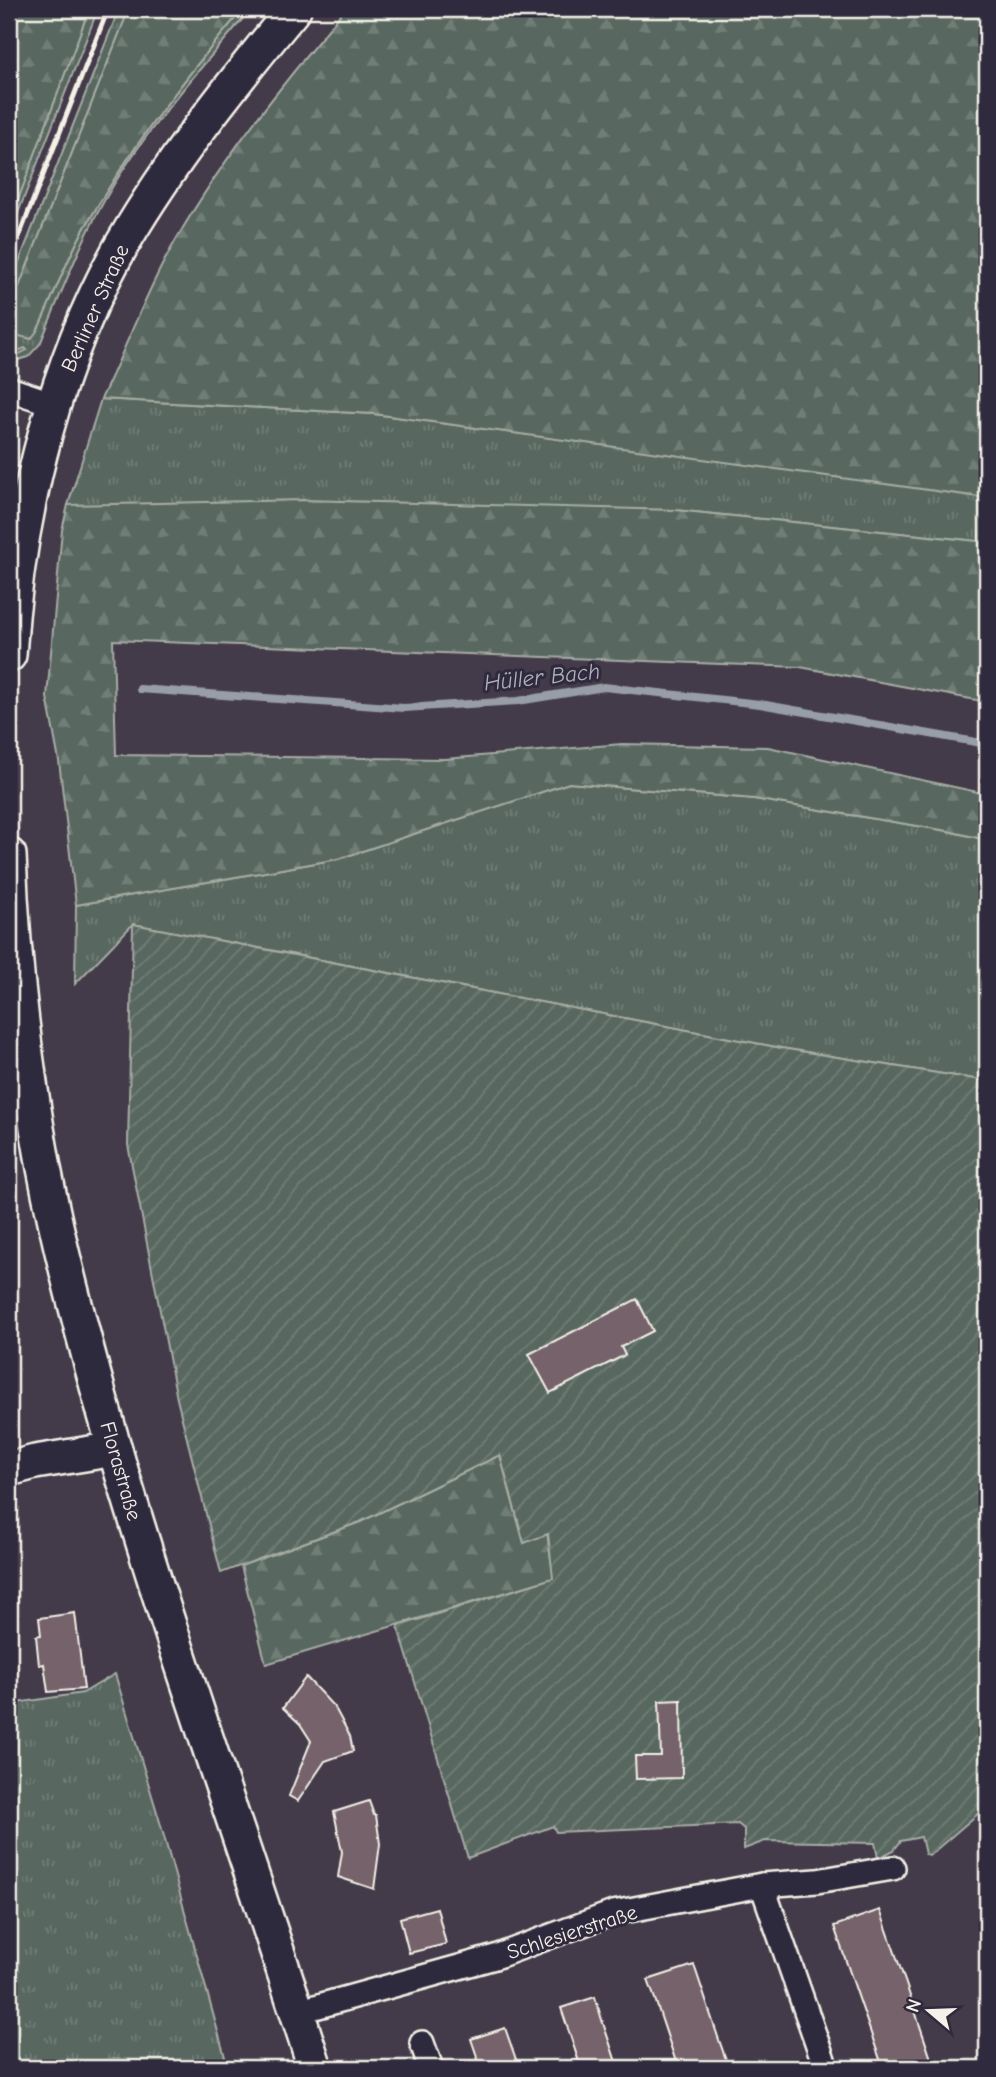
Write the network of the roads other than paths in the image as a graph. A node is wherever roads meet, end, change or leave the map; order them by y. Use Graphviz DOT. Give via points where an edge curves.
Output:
graph roads {
  1 [pos="294,9"];
  2 [pos="9,388"];
  3 [pos="54,404"];
  4 [pos="9,655"];
  5 [pos="9,855"];
  6 [pos="115,1450"];
  7 [pos="9,1469"];
  8 [pos="893,1868"];
  9 [pos="762,1885"];
  10 [pos="297,2012"];
  11 [pos="422,2043"];
  12 [pos="315,2068"];
  13 [pos="431,2068"];
  14 [pos="826,2068"];
  1 -- 3 [label="main road, Berliner Straße" via="241,73 132,227 102,284"];
  2 -- 3 [label="street"];
  3 -- 4 [label="main road, Berliner Straße" via="24,522"];
  5 -- 6 [label="main road, Florastraße" via="21,1003 44,1170"];
  6 -- 7 [label="main road"];
  6 -- 10 [label="main road, Florastraße"];
  8 -- 9 [label="street, Schlesierstraße"];
  9 -- 10 [label="street, Schlesierstraße" via="613,1913 495,1957"];
  9 -- 14 [label="street"];
  10 -- 12 [label="main road, Florastraße"];
  11 -- 13 [label="street"];
}
